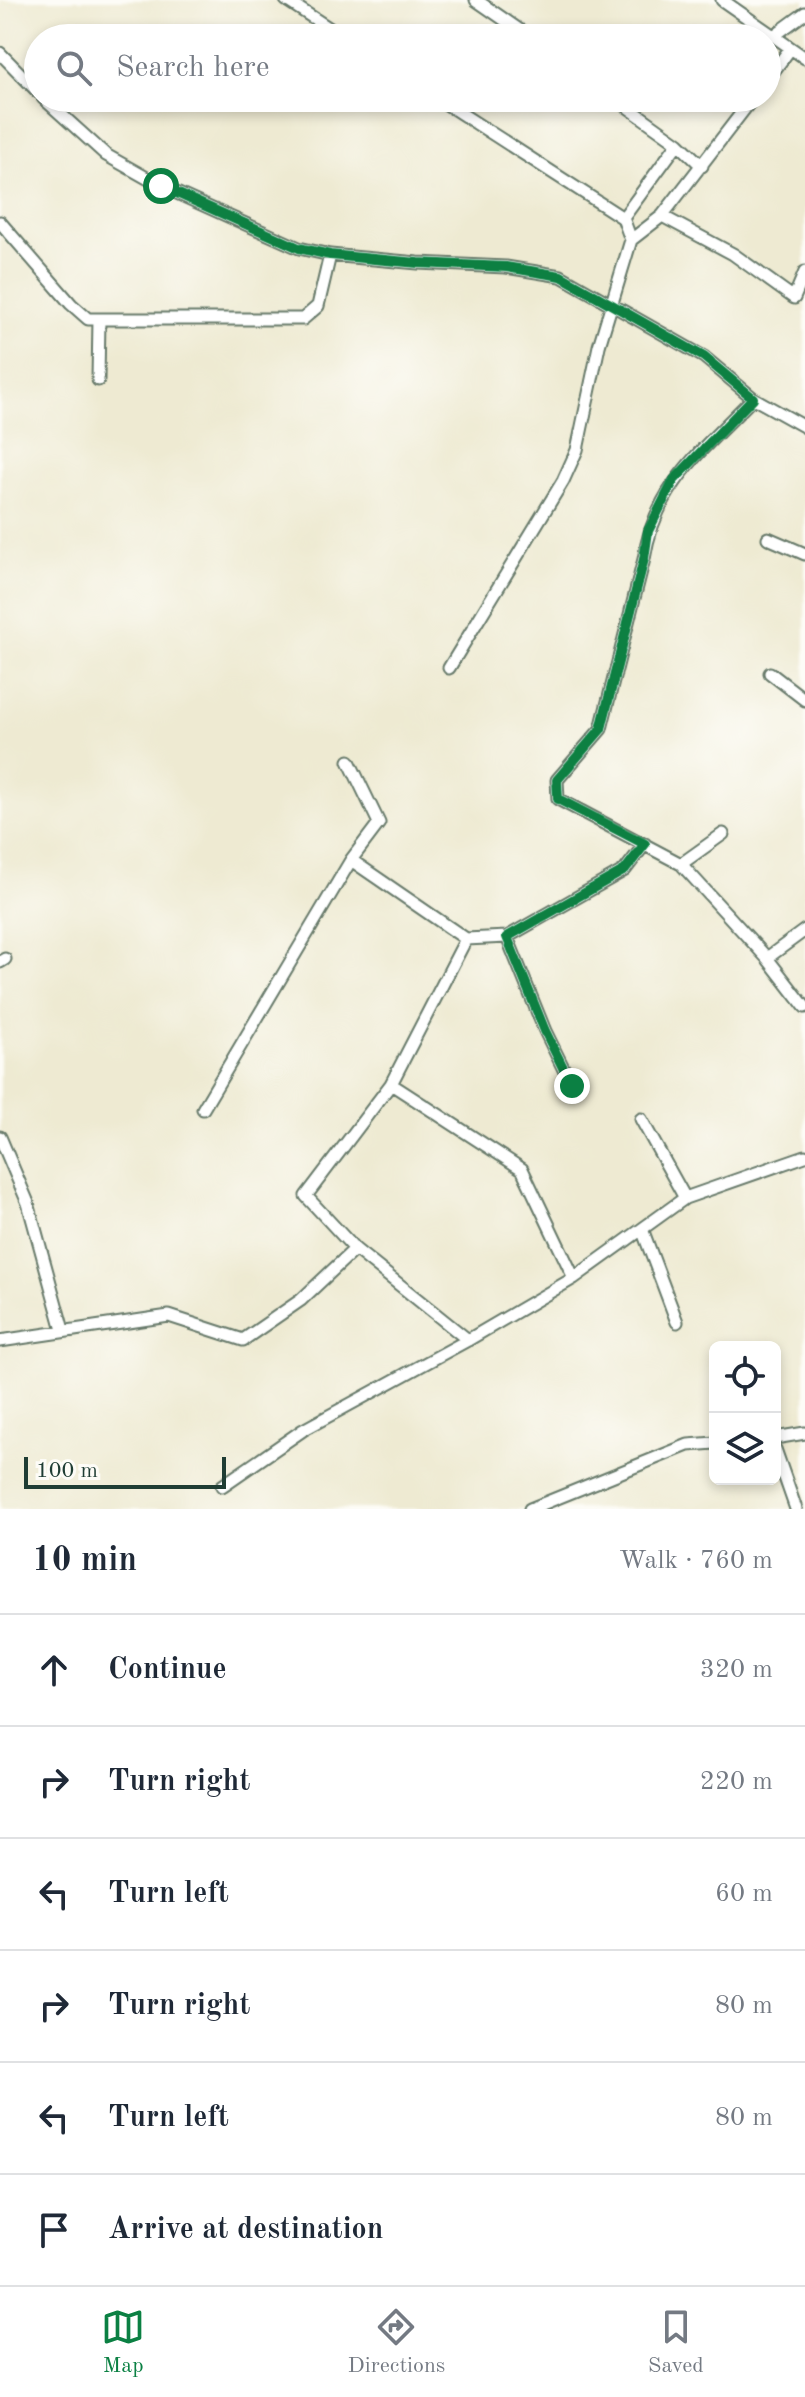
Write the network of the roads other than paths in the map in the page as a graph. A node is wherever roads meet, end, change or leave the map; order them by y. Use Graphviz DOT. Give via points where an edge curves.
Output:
graph roads {
  1 [pos="286,0"];
  2 [pos="476,0"];
  3 [pos="722,0"];
  4 [pos="805,13"];
  5 [pos="323,24"];
  6 [pos="511,24"];
  7 [pos="758,24"];
  8 [pos="781,31"];
  9 [pos="781,41"];
  10 [pos="790,49"];
  11 [pos="0,53"];
  12 [pos="805,58"];
  13 [pos="781,61"];
  14 [pos="24,78"];
  15 [pos="58,112"];
  16 [pos="459,112"];
  17 [pos="635,112"];
  18 [pos="742,112"];
  19 [pos="678,143"];
  20 [pos="702,166"];
  21 [pos="662,216"];
  22 [pos="623,218"];
  23 [pos="0,222"];
  24 [pos="631,240"];
  25 [pos="330,255"];
  26 [pos="805,272"];
  27 [pos="799,299"];
  28 [pos="610,305"];
  29 [pos="99,319"];
  30 [pos="98,380"];
  31 [pos="753,398"];
  32 [pos="805,427"];
  33 [pos="768,538"];
  34 [pos="805,554"];
  35 [pos="449,668"];
  36 [pos="770,673"];
  37 [pos="805,700"];
  38 [pos="349,761"];
  39 [pos="723,834"];
  40 [pos="645,844"];
  41 [pos="351,860"];
  42 [pos="681,864"];
  43 [pos="805,930"];
  44 [pos="507,937"];
  45 [pos="466,939"];
  46 [pos="767,958"];
  47 [pos="805,1007"];
  48 [pos="391,1084"];
  49 [pos="572,1086"];
  50 [pos="203,1109"];
  51 [pos="641,1119"];
  52 [pos="0,1137"];
  53 [pos="805,1156"];
  54 [pos="685,1198"];
  55 [pos="642,1229"];
  56 [pos="355,1249"];
  57 [pos="574,1278"];
  58 [pos="677,1322"];
  59 [pos="63,1330"];
  60 [pos="468,1340"];
  61 [pos="0,1341"];
  62 [pos="805,1433"];
  63 [pos="781,1437"];
  64 [pos="709,1443"];
  65 [pos="781,1466"];
  66 [pos="222,1486"];
  67 [pos="530,1509"];
  68 [pos="796,1509"];
  1 -- 5 [label="street"];
  2 -- 6 [label="street"];
  3 -- 7 [label="street"];
  4 -- 8 [label="street"];
  9 -- 10 [label="street"];
  10 -- 12 [label="street"];
  10 -- 13 [label="street"];
  11 -- 14 [label="street"];
  15 -- 25 [label="street" via="106,155 161,186 299,248"];
  16 -- 22 [label="street"];
  17 -- 19 [label="street"];
  18 -- 20 [label="street"];
  19 -- 20 [label="street"];
  19 -- 22 [label="street"];
  20 -- 21 [label="street"];
  21 -- 24 [label="street"];
  21 -- 27 [label="street" via="733,254"];
  22 -- 24 [label="street"];
  23 -- 29 [label="street" via="81,316"];
  24 -- 28 [label="street"];
  25 -- 28 [label="street" via="561,276"];
  25 -- 29 [label="street" via="318,306 303,319"];
  26 -- 27 [label="street"];
  28 -- 31 [label="street" via="704,357"];
  28 -- 35 [label="street" via="577,450"];
  29 -- 30 [label="street"];
  31 -- 32 [label="street"];
  31 -- 40 [label="street" via="674,480 648,531 601,729 557,780 558,799"];
  33 -- 34 [label="street"];
  36 -- 37 [label="street"];
  38 -- 41 [label="street" via="379,823"];
  39 -- 42 [label="street"];
  40 -- 42 [label="street"];
  40 -- 44 [label="street" via="625,870"];
  41 -- 45 [label="street"];
  41 -- 50 [label="street"];
  42 -- 46 [label="street"];
  43 -- 46 [label="street"];
  44 -- 45 [label="street"];
  44 -- 49 [label="street"];
  45 -- 48 [label="street"];
  46 -- 47 [label="street"];
  48 -- 56 [label="street" via="306,1196"];
  48 -- 57 [label="street" via="522,1169"];
  51 -- 54 [label="street"];
  52 -- 59 [label="street" via="28,1203"];
  53 -- 54 [label="street"];
  54 -- 55 [label="street"];
  55 -- 57 [label="street"];
  55 -- 58 [label="street"];
  56 -- 59 [label="street" via="301,1300 243,1340 169,1316"];
  56 -- 60 [label="street"];
  57 -- 60 [label="street"];
  59 -- 61 [label="street"];
  60 -- 66 [label="street" via="303,1430"];
  62 -- 63 [label="street"];
  64 -- 67 [label="street" via="688,1445"];
  65 -- 68 [label="street"];
}
